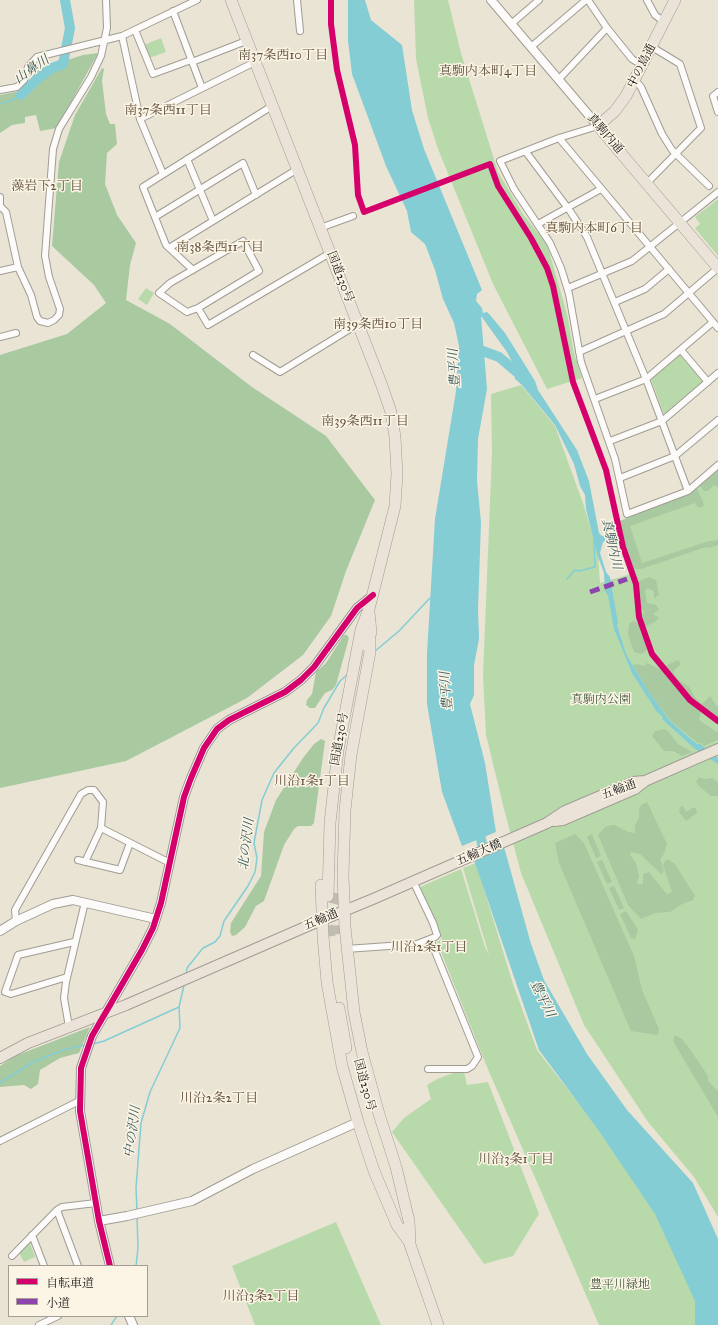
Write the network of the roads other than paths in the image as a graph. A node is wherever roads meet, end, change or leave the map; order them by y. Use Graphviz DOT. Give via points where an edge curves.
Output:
graph roads {
  1 [pos="106,0"];
  2 [pos="197,0"];
  3 [pos="231,0"];
  4 [pos="297,0"];
  5 [pos="491,0"];
  6 [pos="539,0"];
  7 [pos="587,0"];
  8 [pos="647,0"];
  9 [pos="675,0"];
  10 [pos="173,11"];
  11 [pos="664,22"];
  12 [pos="511,24"];
  13 [pos="607,28"];
  14 [pos="135,30"];
  15 [pos="300,31"];
  16 [pos="122,36"];
  17 [pos="246,41"];
  18 [pos="105,42"];
  19 [pos="531,47"];
  20 [pos="652,47"];
  21 [pos="192,61"];
  22 [pos="255,62"];
  23 [pos="642,65"];
  24 [pos="559,79"];
  25 [pos="635,80"];
  26 [pos="202,88"];
  27 [pos="0,90"];
  28 [pos="718,92"];
  29 [pos="272,106"];
  30 [pos="718,112"];
  31 [pos="140,119"];
  32 [pos="598,126"];
  33 [pos="559,138"];
  34 [pos="526,152"];
  35 [pos="675,154"];
  36 [pos="187,159"];
  37 [pos="296,170"];
  38 [pos="163,174"];
  39 [pos="647,183"];
  40 [pos="709,186"];
  41 [pos="199,189"];
  42 [pos="602,189"];
  43 [pos="718,192"];
  44 [pos="256,195"];
  45 [pos="0,196"];
  46 [pos="0,206"];
  47 [pos="567,207"];
  48 [pos="354,216"];
  49 [pos="155,217"];
  50 [pos="212,221"];
  51 [pos="679,222"];
  52 [pos="538,224"];
  53 [pos="320,228"];
  54 [pos="650,246"];
  55 [pos="169,248"];
  56 [pos="330,253"];
  57 [pos="18,267"];
  58 [pos="718,268"];
  59 [pos="193,270"];
  60 [pos="669,270"];
  61 [pos="0,271"];
  62 [pos="604,273"];
  63 [pos="568,288"];
  64 [pos="689,293"];
  65 [pos="615,302"];
  66 [pos="198,308"];
  67 [pos="713,322"];
  68 [pos="358,324"];
  69 [pos="718,328"];
  70 [pos="626,331"];
  71 [pos="16,333"];
  72 [pos="0,337"];
  73 [pos="681,350"];
  74 [pos="579,352"];
  75 [pos="253,355"];
  76 [pos="718,374"];
  77 [pos="646,379"];
  78 [pos="708,382"];
  79 [pos="595,399"];
  80 [pos="718,420"];
  81 [pos="662,421"];
  82 [pos="610,442"];
  83 [pos="675,456"];
  84 [pos="718,465"];
  85 [pos="620,478"];
  86 [pos="688,490"];
  87 [pos="373,595"];
  88 [pos="366,642"];
  89 [pos="354,659"];
  90 [pos="718,749"];
  91 [pos="101,828"];
  92 [pos="536,828"];
  93 [pos="130,843"];
  94 [pos="78,860"];
  95 [pos="85,862"];
  96 [pos="170,863"];
  97 [pos="423,877"];
  98 [pos="414,882"];
  99 [pos="85,902"];
  100 [pos="344,911"];
  101 [pos="156,920"];
  102 [pos="322,920"];
  103 [pos="16,921"];
  104 [pos="0,931"];
  105 [pos="334,936"];
  106 [pos="430,940"];
  107 [pos="74,942"];
  108 [pos="346,949"];
  109 [pos="67,977"];
  110 [pos="105,1013"];
  111 [pos="69,1027"];
  112 [pos="0,1058"];
  113 [pos="428,1069"];
  114 [pos="79,1101"];
  115 [pos="358,1122"];
  116 [pos="0,1141"];
  117 [pos="96,1203"];
  118 [pos="57,1210"];
  119 [pos="99,1221"];
  120 [pos="32,1235"];
  121 [pos="410,1243"];
  122 [pos="12,1256"];
  123 [pos="44,1265"];
  124 [pos="78,1265"];
  125 [pos="110,1265"];
  126 [pos="56,1317"];
  127 [pos="38,1325"];
  128 [pos="438,1325"];
  1 -- 18 [label="street"];
  2 -- 10 [label="street"];
  3 -- 17 [label="highway, 国道230号"];
  4 -- 15 [label="street"];
  5 -- 12 [label="street, 真駒内通"];
  6 -- 12 [label="street"];
  7 -- 13 [label="street"];
  7 -- 19 [label="street"];
  8 -- 11 [label="street" via="655,15"];
  9 -- 11 [label="highway, 中の島通"];
  10 -- 14 [label="street"];
  10 -- 21 [label="street"];
  11 -- 20 [label="highway, 中の島通"];
  12 -- 19 [label="street, 真駒内通"];
  13 -- 23 [label="street" via="632,59"];
  13 -- 24 [label="street"];
  14 -- 16 [label="street"];
  14 -- 21 [label="street" via="152,74"];
  16 -- 18 [label="street"];
  16 -- 31 [label="street"];
  17 -- 21 [label="street" via="217,54"];
  17 -- 22 [label="highway, 国道230号"];
  18 -- 27 [label="street" via="37,57 17,87"];
  18 -- 57 [label="street" via="91,77 59,129 53,150 45,256 60,309 54,320 48,323 40,321 37,317 31,295"];
  19 -- 24 [label="street, 真駒内通"];
  20 -- 23 [label="highway, 中の島通"];
  20 -- 35 [label="street" via="680,64 701,128"];
  21 -- 26 [label="street"];
  22 -- 26 [label="street"];
  22 -- 29 [label="highway, 国道230号"];
  23 -- 25 [label="highway, 中の島通"];
  24 -- 32 [label="street, 真駒内通"];
  25 -- 32 [label="highway, 中の島通" via="621,104"];
  25 -- 35 [label="street"];
  26 -- 31 [label="street"];
  28 -- 30 [label="street" via="713,96"];
  29 -- 36 [label="street"];
  29 -- 37 [label="highway, 国道230号"];
  31 -- 38 [label="street"];
  32 -- 33 [label="street"];
  32 -- 39 [label="highway, 真駒内通"];
  33 -- 34 [label="street"];
  33 -- 42 [label="street"];
  34 -- 47 [label="street"];
  34 -- 52 [label="street" via="500,161 514,189"];
  35 -- 39 [label="street"];
  35 -- 40 [label="street"];
  36 -- 38 [label="street"];
  36 -- 41 [label="street"];
  37 -- 44 [label="street"];
  37 -- 53 [label="highway, 国道230号"];
  38 -- 49 [label="street" via="143,187"];
  39 -- 51 [label="highway, 真駒内通"];
  41 -- 44 [label="street" via="243,163"];
  41 -- 49 [label="street"];
  41 -- 50 [label="street"];
  42 -- 47 [label="street"];
  42 -- 54 [label="street"];
  43 -- 51 [label="street"];
  44 -- 50 [label="street"];
  45 -- 46 [label="street"];
  46 -- 57 [label="street" via="6,212"];
  47 -- 52 [label="street"];
  47 -- 62 [label="street" via="587,237"];
  48 -- 53 [label="street"];
  49 -- 55 [label="street"];
  50 -- 55 [label="street"];
  51 -- 54 [label="street"];
  51 -- 58 [label="highway, 真駒内通"];
  52 -- 63 [label="street"];
  53 -- 56 [label="highway, 国道230号"];
  54 -- 60 [label="street"];
  54 -- 62 [label="street" via="632,261"];
  55 -- 59 [label="street"];
  56 -- 66 [label="street" via="208,325"];
  56 -- 68 [label="highway, 国道230号"];
  57 -- 61 [label="street"];
  58 -- 64 [label="street"];
  59 -- 66 [label="street" via="170,283 159,293 187,312"];
  59 -- 66 [label="street" via="243,241 259,271"];
  60 -- 64 [label="street"];
  60 -- 65 [label="street" via="645,289"];
  62 -- 63 [label="street"];
  62 -- 65 [label="street"];
  63 -- 74 [label="street"];
  64 -- 67 [label="street"];
  64 -- 70 [label="street" via="664,314"];
  65 -- 70 [label="street"];
  67 -- 69 [label="street"];
  67 -- 73 [label="street"];
  68 -- 75 [label="street" via="280,372"];
  68 -- 87 [label="highway, 国道230号" via="388,402 397,462 395,506"];
  70 -- 74 [label="street"];
  70 -- 77 [label="street"];
  71 -- 72 [label="street"];
  73 -- 77 [label="street"];
  73 -- 78 [label="street"];
  74 -- 79 [label="street"];
  76 -- 78 [label="street"];
  77 -- 79 [label="street"];
  77 -- 81 [label="street"];
  78 -- 81 [label="street"];
  79 -- 82 [label="street"];
  80 -- 83 [label="street"];
  81 -- 82 [label="street"];
  81 -- 83 [label="street"];
  82 -- 85 [label="street"];
  83 -- 85 [label="street"];
  83 -- 86 [label="street"];
  84 -- 86 [label="street"];
  85 -- 86 [label="street" via="627,514"];
  87 -- 88 [label="highway, 国道230号"];
  87 -- 96 [label="street" via="357,608 302,680 285,692 229,720 212,736 204,748 187,788"];
  88 -- 89 [label="highway, 国道230号"];
  88 -- 89 [label="highway, 国道230号" via="351,718 338,810 332,894 331,804"];
  88 -- 100 [label="highway" via="360,710 351,755 346,810"];
  89 -- 102 [label="highway" via="341,695 332,738 322,817"];
  90 -- 92 [label="main road, 五輪通" via="645,781 635,789 563,820 552,821"];
  91 -- 93 [label="street"];
  91 -- 95 [label="street"];
  91 -- 103 [label="street" via="103,802 94,790 88,790 81,794 15,910"];
  92 -- 97 [label="main road, 五輪大橋"];
  93 -- 95 [label="street" via="120,870"];
  93 -- 96 [label="street"];
  94 -- 95 [label="street"];
  96 -- 101 [label="street"];
  97 -- 98 [label="main road, 五輪通"];
  98 -- 100 [label="main road, 五輪通"];
  98 -- 106 [label="street" via="437,935"];
  99 -- 101 [label="street"];
  99 -- 103 [label="street" via="62,901"];
  99 -- 107 [label="street"];
  100 -- 102 [label="main road, 五輪通"];
  100 -- 108 [label="highway"];
  101 -- 110 [label="street" via="147,941"];
  102 -- 110 [label="main road, 五輪通"];
  102 -- 115 [label="highway" via="327,982 335,1032"];
  103 -- 104 [label="street"];
  105 -- 121 [label="highway, 国道230号" via="337,996 355,1088 395,1212"];
  106 -- 108 [label="street" via="417,944"];
  106 -- 113 [label="street" via="478,1057 467,1069"];
  107 -- 109 [label="street"];
  107 -- 109 [label="street" via="18,955 5,992 11,994"];
  108 -- 121 [label="highway" via="362,1052 403,1196 409,1221"];
  109 -- 111 [label="street" via="64,998"];
  110 -- 111 [label="main road"];
  110 -- 114 [label="street" via="80,1068"];
  111 -- 112 [label="main road" via="28,1043"];
  114 -- 116 [label="street"];
  114 -- 117 [label="street"];
  115 -- 119 [label="street" via="253,1169 192,1201"];
  115 -- 121 [label="highway" via="374,1171 397,1225"];
  117 -- 118 [label="street" via="62,1207"];
  117 -- 119 [label="street"];
  118 -- 120 [label="street"];
  118 -- 124 [label="street"];
  119 -- 125 [label="street"];
  120 -- 122 [label="street"];
  120 -- 123 [label="street"];
  121 -- 128 [label="highway, 国道230号"];
  126 -- 127 [label="street"];
}
